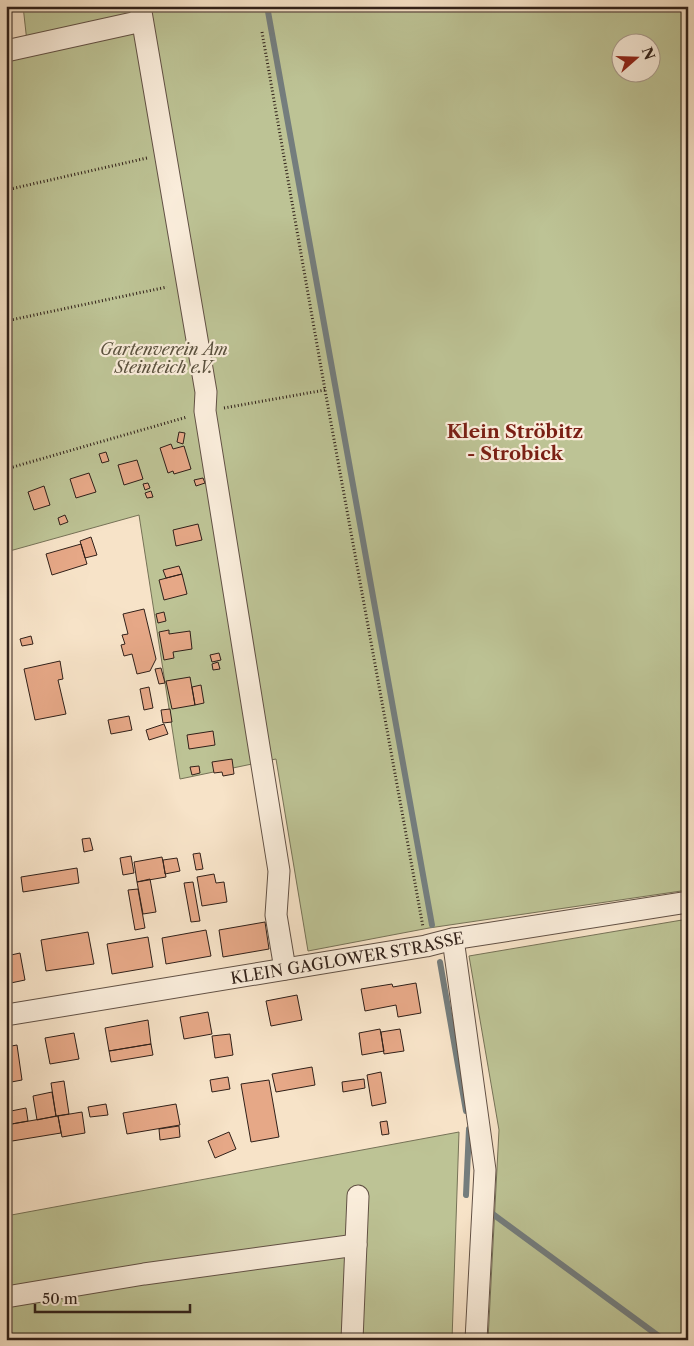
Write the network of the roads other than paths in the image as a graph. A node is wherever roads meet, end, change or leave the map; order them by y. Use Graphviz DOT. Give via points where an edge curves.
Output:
graph roads {
  1 [pos="141,14"];
  2 [pos="6,50"];
  3 [pos="688,902"];
  4 [pos="453,939"];
  5 [pos="285,969"];
  6 [pos="6,1015"];
  7 [pos="358,1196"];
  8 [pos="356,1245"];
  9 [pos="6,1296"];
  10 [pos="352,1340"];
  11 [pos="476,1340"];
  1 -- 2 [label="street"];
  1 -- 5 [label="street" via="206,392 205,411 279,871 276,915"];
  3 -- 4 [label="street, KLEIN GAGLOWER STRASSE"];
  4 -- 5 [label="street, KLEIN GAGLOWER STRASSE"];
  4 -- 11 [label="street" via="485,1170"];
  5 -- 6 [label="street, KLEIN GAGLOWER STRASSE"];
  7 -- 8 [label="street"];
  8 -- 9 [label="street"];
  8 -- 10 [label="street"];
}
